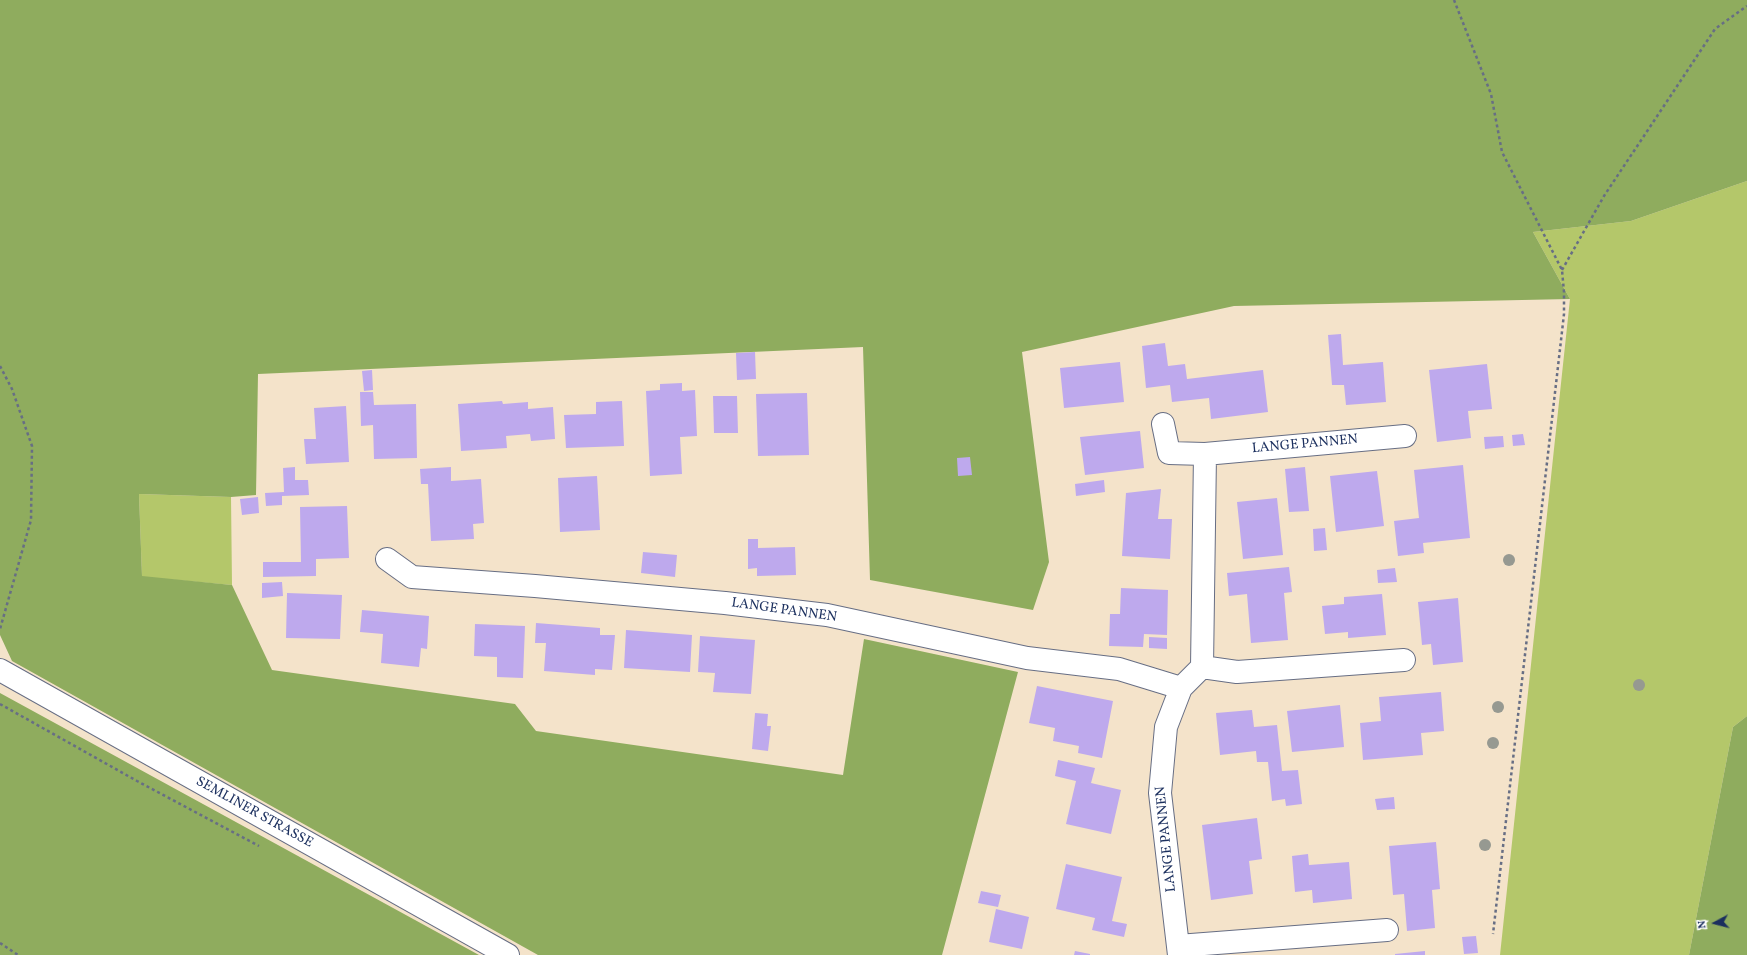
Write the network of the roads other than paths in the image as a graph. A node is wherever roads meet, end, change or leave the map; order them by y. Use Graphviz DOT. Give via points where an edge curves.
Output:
graph roads {
  1 [pos="1164,424"];
  2 [pos="1405,436"];
  3 [pos="1205,454"];
  4 [pos="387,559"];
  5 [pos="1404,660"];
  6 [pos="1202,667"];
  7 [pos="0,670"];
  8 [pos="1181,688"];
  9 [pos="1387,930"];
  10 [pos="1179,950"];
  11 [pos="508,955"];
  1 -- 3 [label="street, LANGE PANNEN" via="1169,453"];
  2 -- 3 [label="street, LANGE PANNEN"];
  3 -- 6 [label="street"];
  4 -- 8 [label="street, LANGE PANNEN" via="412,578 717,602 827,615 1027,658 1119,670"];
  5 -- 6 [label="street" via="1237,672"];
  6 -- 8 [label="street, LANGE PANNEN"];
  7 -- 11 [label="street, SEMLINER STRASSE"];
  8 -- 10 [label="street, LANGE PANNEN" via="1166,727 1160,793"];
  9 -- 10 [label="street, LANGE PANNEN"];
}
